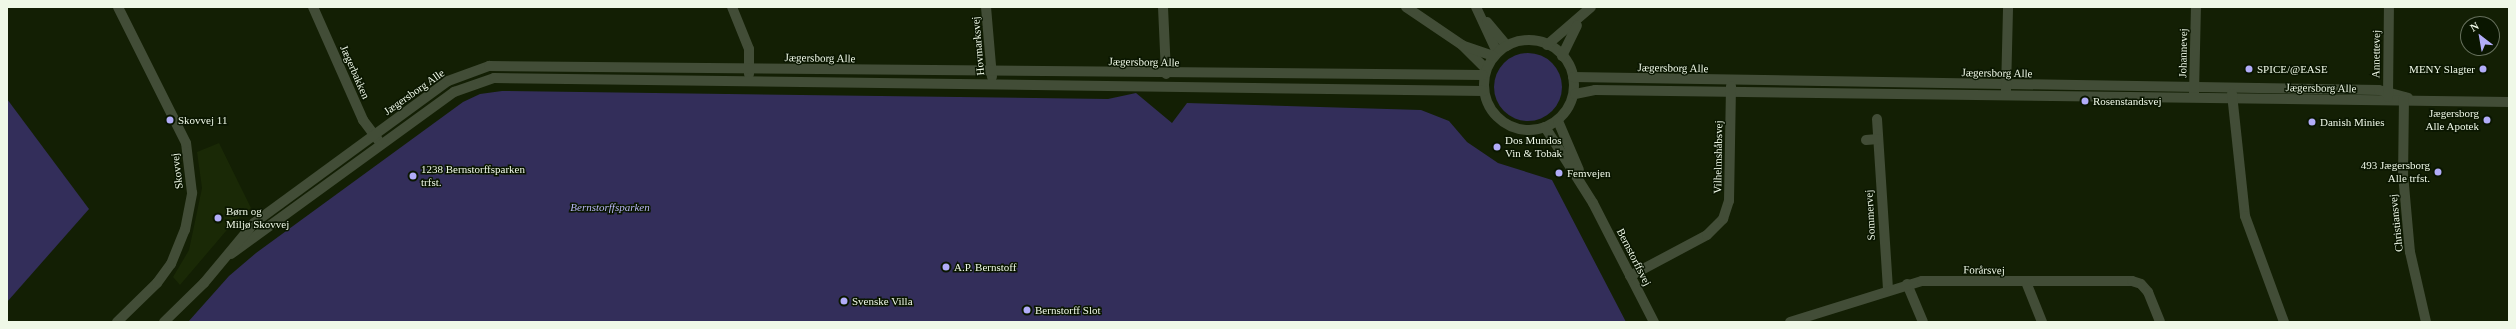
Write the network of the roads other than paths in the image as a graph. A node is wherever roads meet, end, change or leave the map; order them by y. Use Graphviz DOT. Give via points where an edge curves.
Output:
graph roads {
  1 [pos="118,7"];
  2 [pos="313,7"];
  3 [pos="732,7"];
  4 [pos="986,7"];
  5 [pos="1163,7"];
  6 [pos="1406,7"];
  7 [pos="1591,7"];
  8 [pos="2008,7"];
  9 [pos="2196,7"];
  10 [pos="2389,7"];
  11 [pos="1478,10"];
  12 [pos="1581,18"];
  13 [pos="1462,45"];
  14 [pos="1546,45"];
  15 [pos="1507,46"];
  16 [pos="1495,54"];
  17 [pos="1562,56"];
  18 [pos="749,69"];
  19 [pos="992,72"];
  20 [pos="1484,72"];
  21 [pos="1166,74"];
  22 [pos="1573,77"];
  23 [pos="749,80"];
  24 [pos="1731,81"];
  25 [pos="993,83"];
  26 [pos="2006,85"];
  27 [pos="2194,87"];
  28 [pos="2232,88"];
  29 [pos="1484,91"];
  30 [pos="1731,92"];
  31 [pos="1574,94"];
  32 [pos="2006,96"];
  33 [pos="2388,96"];
  34 [pos="2194,99"];
  35 [pos="2232,99"];
  36 [pos="2404,99"];
  37 [pos="2509,102"];
  38 [pos="1877,119"];
  39 [pos="1558,121"];
  40 [pos="1546,127"];
  41 [pos="374,135"];
  42 [pos="1878,139"];
  43 [pos="1866,140"];
  44 [pos="381,145"];
  45 [pos="1593,203"];
  46 [pos="223,260"];
  47 [pos="1630,276"];
  48 [pos="2026,282"];
  49 [pos="1907,284"];
  50 [pos="1888,290"];
  51 [pos="117,322"];
  52 [pos="164,322"];
  53 [pos="1654,322"];
  54 [pos="1791,322"];
  55 [pos="1924,322"];
  56 [pos="2042,322"];
  57 [pos="2160,322"];
  58 [pos="2284,322"];
  59 [pos="2426,322"];
  1 -- 51 [label="street, Skovvej" via="186,143 192,193 185,230 170,264 157,283"];
  2 -- 41 [label="street, Jægerbakken" via="364,120"];
  3 -- 18 [label="street" via="749,49"];
  4 -- 19 [label="street, Hovmarksvej"];
  5 -- 21 [label="street"];
  6 -- 13 [label="street"];
  7 -- 12 [label="street"];
  8 -- 26 [label="street"];
  9 -- 27 [label="street, Johannevej"];
  10 -- 33 [label="street, Annettevej"];
  11 -- 15 [label="street"];
  11 -- 16 [label="street"];
  12 -- 14 [label="street"];
  12 -- 17 [label="street"];
  13 -- 16 [label="street"];
  13 -- 20 [label="street"];
  14 -- 15 [label="street" via="1526,42"];
  14 -- 17 [label="street"];
  15 -- 16 [label="street"];
  16 -- 20 [label="street"];
  17 -- 22 [label="street"];
  18 -- 19 [label="street, Jægersborg Alle"];
  18 -- 23 [label="street"];
  18 -- 41 [label="street, Jægersborg Alle" via="489,66 448,81"];
  19 -- 21 [label="street, Jægersborg Alle"];
  19 -- 25 [label="street, Hovmarksvej"];
  20 -- 21 [label="street, Jægersborg Alle"];
  20 -- 29 [label="street"];
  22 -- 24 [label="street, Jægersborg Alle"];
  22 -- 31 [label="street"];
  23 -- 25 [label="street, Jægersborg Alle"];
  23 -- 44 [label="street, Jægersborg Alle" via="486,79 454,92"];
  24 -- 26 [label="street, Jægersborg Alle"];
  24 -- 30 [label="street, Vilhelmshåbsvej"];
  25 -- 29 [label="street, Jægersborg Alle"];
  26 -- 27 [label="street, Jægersborg Alle"];
  26 -- 32 [label="street"];
  27 -- 28 [label="street, Jægersborg Alle"];
  27 -- 34 [label="street, Johannevej"];
  28 -- 33 [label="street, Jægersborg Alle"];
  28 -- 35 [label="street"];
  29 -- 40 [label="street" via="1494,110 1506,122 1528,129"];
  30 -- 31 [label="street, Jægersborg Alle" via="1595,90"];
  30 -- 32 [label="street, Jægersborg Alle"];
  30 -- 47 [label="street, Vilhelmshåbsvej" via="1730,201 1723,219 1707,235"];
  31 -- 39 [label="street" via="1571,108"];
  32 -- 34 [label="street, Jægersborg Alle"];
  33 -- 35 [label="street, Jægersborg Alle"];
  33 -- 36 [label="street, Jægersborg Alle"];
  34 -- 35 [label="street, Jægersborg Alle"];
  35 -- 58 [label="street" via="2245,216"];
  36 -- 37 [label="street, Jægersborg Alle"];
  36 -- 59 [label="street, Christiansvej" via="2403,174 2410,252"];
  38 -- 42 [label="street, Sommervej"];
  39 -- 40 [label="street"];
  39 -- 45 [label="street, Bernstorffsvej"];
  40 -- 45 [label="street, Bernstorffsvej"];
  41 -- 44 [label="street, Jægerbakken"];
  41 -- 46 [label="street, Jægersborg Alle" via="254,223"];
  42 -- 43 [label="street"];
  42 -- 50 [label="street, Sommervej"];
  44 -- 46 [label="street, Jægersborg Alle"];
  45 -- 47 [label="street, Bernstorffsvej"];
  46 -- 52 [label="street, Jægersborg Alle"];
  47 -- 53 [label="street, Bernstorffsvej"];
  48 -- 49 [label="street, Forårsvej" via="1922,281"];
  48 -- 56 [label="street"];
  48 -- 57 [label="street, Forårsvej" via="2140,284 2148,292"];
  49 -- 50 [label="street, Forårsvej"];
  49 -- 55 [label="street"];
  50 -- 54 [label="street, Forårsvej"];
}
